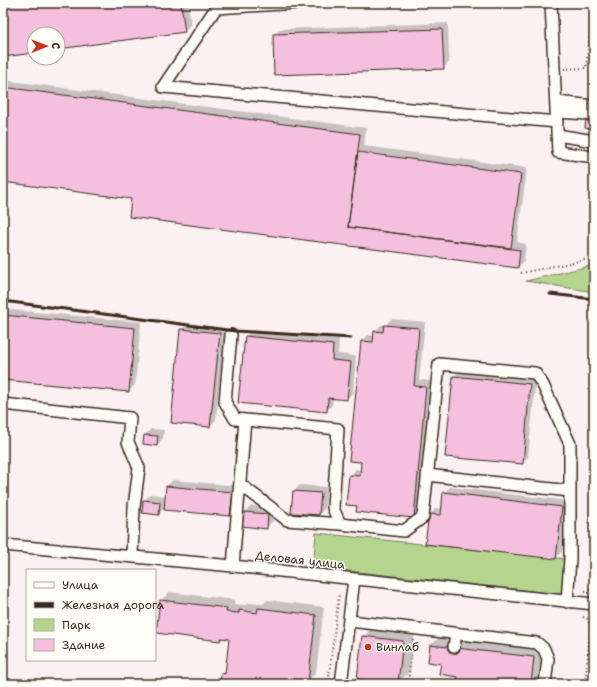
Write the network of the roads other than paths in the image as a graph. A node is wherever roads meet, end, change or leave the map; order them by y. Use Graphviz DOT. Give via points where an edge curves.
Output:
graph roads {
  1 [pos="299,3"];
  2 [pos="552,3"];
  3 [pos="216,6"];
  4 [pos="594,106"];
  5 [pos="556,112"];
  6 [pos="594,116"];
  7 [pos="558,140"];
  8 [pos="594,141"];
  9 [pos="594,150"];
  10 [pos="594,157"];
  11 [pos="231,335"];
  12 [pos="3,404"];
  13 [pos="245,420"];
  14 [pos="427,476"];
  15 [pos="240,484"];
  16 [pos="570,491"];
  17 [pos="340,524"];
  18 [pos="3,545"];
  19 [pos="132,556"];
  20 [pos="233,566"];
  21 [pos="354,579"];
  22 [pos="567,602"];
  23 [pos="594,604"];
  24 [pos="350,621"];
  25 [pos="454,633"];
  26 [pos="452,647"];
  27 [pos="341,684"];
  28 [pos="545,684"];
  1 -- 3 [label="street"];
  2 -- 5 [label="street"];
  3 -- 5 [label="street" via="163,87"];
  4 -- 5 [label="street"];
  5 -- 6 [label="street"];
  5 -- 7 [label="street"];
  7 -- 8 [label="street"];
  7 -- 9 [label="street"];
  7 -- 10 [label="street" via="558,152"];
  11 -- 13 [label="street" via="225,402 235,419"];
  12 -- 19 [label="street" via="130,418 128,442 139,468"];
  13 -- 15 [label="street"];
  13 -- 17 [label="street" via="338,430 333,508"];
  14 -- 16 [label="street"];
  14 -- 16 [label="street" via="439,364 536,374 570,444"];
  14 -- 17 [label="street" via="423,517 404,530"];
  15 -- 17 [label="street" via="287,520"];
  15 -- 20 [label="street"];
  16 -- 22 [label="street"];
  18 -- 19 [label="street, Деловая улица"];
  19 -- 20 [label="street, Деловая улица"];
  20 -- 21 [label="street, Деловая улица"];
  21 -- 22 [label="street, Деловая улица"];
  21 -- 24 [label="street"];
  22 -- 23 [label="street, Деловая улица"];
  24 -- 25 [label="street"];
  24 -- 27 [label="street"];
  25 -- 26 [label="street"];
  25 -- 28 [label="street" via="536,643 544,649 548,659"];
}
